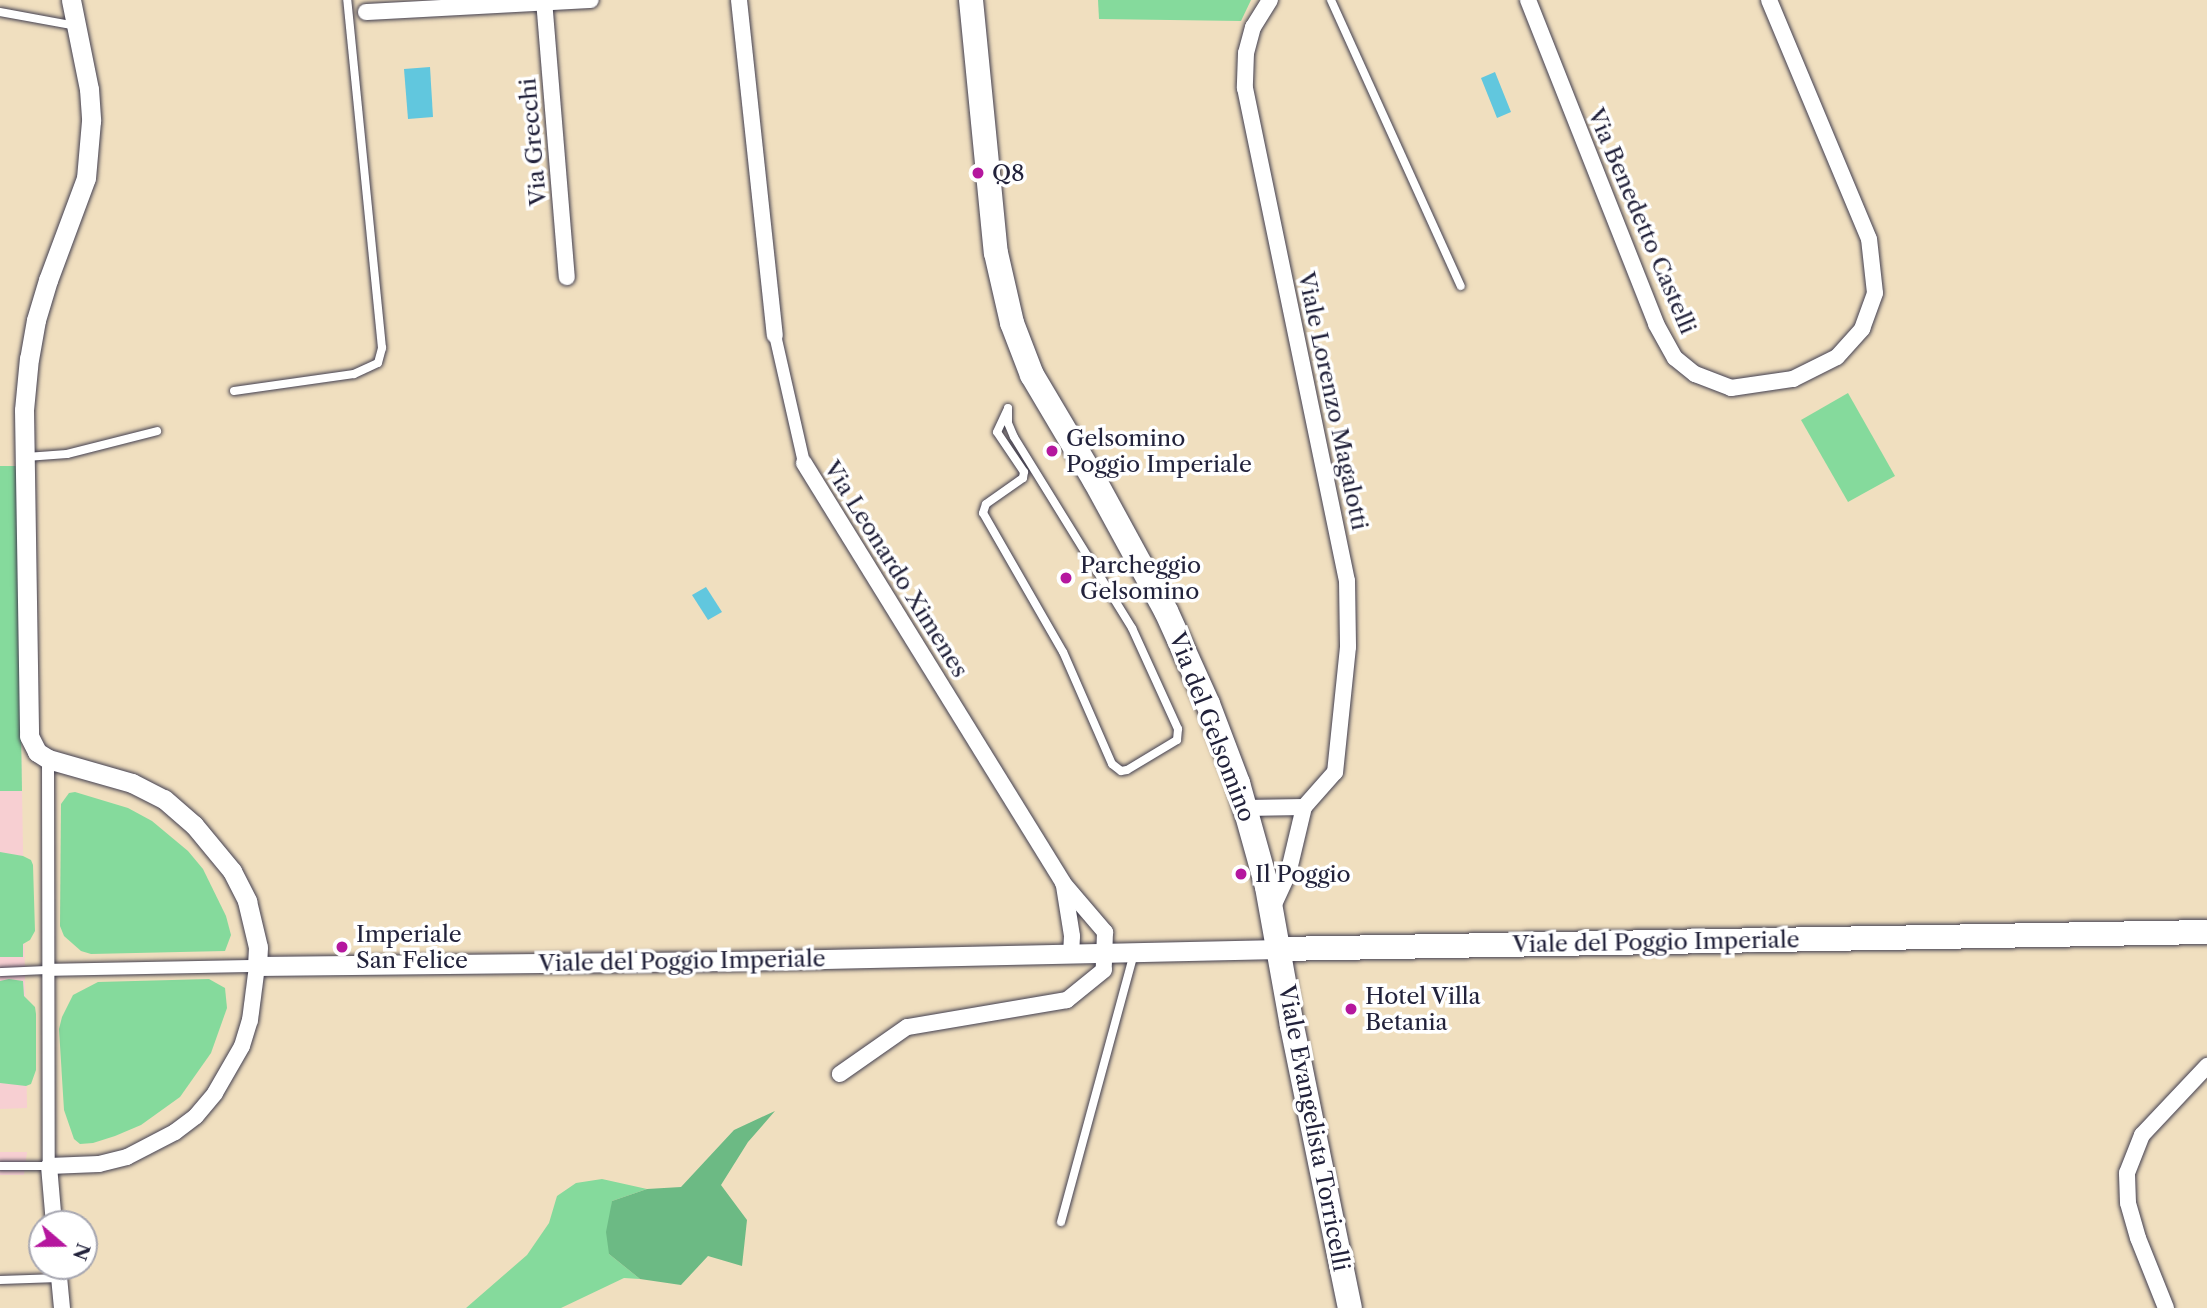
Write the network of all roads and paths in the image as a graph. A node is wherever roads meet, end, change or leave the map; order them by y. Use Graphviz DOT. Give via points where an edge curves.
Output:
graph roads {
  1 [pos="73,0"];
  2 [pos="347,0"];
  3 [pos="591,0"];
  4 [pos="739,0"];
  5 [pos="971,0"];
  6 [pos="1270,0"];
  7 [pos="1331,0"];
  8 [pos="1769,0"];
  9 [pos="544,1"];
  10 [pos="1528,2"];
  11 [pos="0,12"];
  12 [pos="366,12"];
  13 [pos="76,26"];
  14 [pos="567,277"];
  15 [pos="1461,286"];
  16 [pos="775,335"];
  17 [pos="234,391"];
  18 [pos="158,431"];
  19 [pos="26,457"];
  20 [pos="804,463"];
  21 [pos="48,759"];
  22 [pos="1128,769"];
  23 [pos="1304,807"];
  24 [pos="1245,808"];
  25 [pos="1063,883"];
  26 [pos="1270,912"];
  27 [pos="2207,932"];
  28 [pos="1279,948"];
  29 [pos="1135,950"];
  30 [pos="1106,953"];
  31 [pos="1071,954"];
  32 [pos="257,966"];
  33 [pos="48,971"];
  34 [pos="0,972"];
  35 [pos="2207,1066"];
  36 [pos="841,1074"];
  37 [pos="0,1166"];
  38 [pos="49,1166"];
  39 [pos="53,1210"];
  40 [pos="1061,1222"];
  41 [pos="28,1276"];
  42 [pos="0,1280"];
  43 [pos="60,1280"];
  44 [pos="62,1308"];
  45 [pos="1350,1308"];
  46 [pos="2166,1308"];
  1 -- 13 [label="street"];
  2 -- 17 [label="lane" via="382,348 378,363 354,374"];
  3 -- 9 [label="street"];
  4 -- 16 [label="street, Via Leonardo Ximenes"];
  5 -- 24 [label="main road, Via del Gelsomino" via="996,253 1012,323 1032,375 1166,611 1208,704"];
  6 -- 23 [label="street, Viale Lorenzo Magalotti" via="1249,40 1245,88 1347,581 1348,647 1338,758 1330,780"];
  7 -- 15 [label="lane"];
  8 -- 10 [label="street, Via Benedetto Castelli" via="1869,239 1875,293 1862,329 1837,357 1793,379 1731,388 1695,374 1675,358 1656,324"];
  9 -- 12 [label="street"];
  9 -- 14 [label="street, Via Grecchi"];
  11 -- 13 [label="lane"];
  13 -- 19 [label="street" via="89,89 86,178 36,320 24,410"];
  16 -- 20 [label="street, Via Leonardo Ximenes"];
  18 -- 19 [label="lane" via="67,454"];
  19 -- 21 [label="street" via="30,736 37,752"];
  20 -- 25 [label="street, Via Leonardo Ximenes"];
  21 -- 32 [label="street" via="132,783 164,799 194,825 232,871 247,901 258,947"];
  21 -- 33 [label="street"];
  22 -- 22 [label="lane" via="1177,740 1178,729 1132,628 1014,437 1008,408 997,432 1024,472 1023,478 986,505 983,513 1063,652 1112,764 1121,771"];
  23 -- 24 [label="street"];
  23 -- 26 [label="street" via="1289,874"];
  24 -- 26 [label="main road, Via del Gelsomino"];
  25 -- 30 [label="street, Via Leonardo Ximenes" via="1105,932"];
  25 -- 31 [label="street, Via Leonardo Ximenes" via="1072,931"];
  26 -- 28 [label="main road, Via del Gelsomino"];
  27 -- 28 [label="main road, Viale del Poggio Imperiale"];
  28 -- 29 [label="street, Viale del Poggio Imperiale"];
  28 -- 45 [label="main road, Viale Evangelista Torricelli"];
  29 -- 30 [label="street, Viale del Poggio Imperiale"];
  29 -- 40 [label="lane"];
  30 -- 31 [label="street, Viale del Poggio Imperiale"];
  30 -- 36 [label="street" via="1104,970 1067,1000 907,1027"];
  31 -- 32 [label="street, Viale del Poggio Imperiale"];
  32 -- 33 [label="street"];
  32 -- 38 [label="street" via="242,1046 196,1116 127,1157 99,1164"];
  33 -- 34 [label="lane"];
  33 -- 38 [label="street"];
  35 -- 46 [label="street" via="2142,1135 2127,1173 2131,1215"];
  37 -- 38 [label="lane"];
  38 -- 39 [label="street"];
  41 -- 42 [label="lane"];
  43 -- 44 [label="street"];
}
